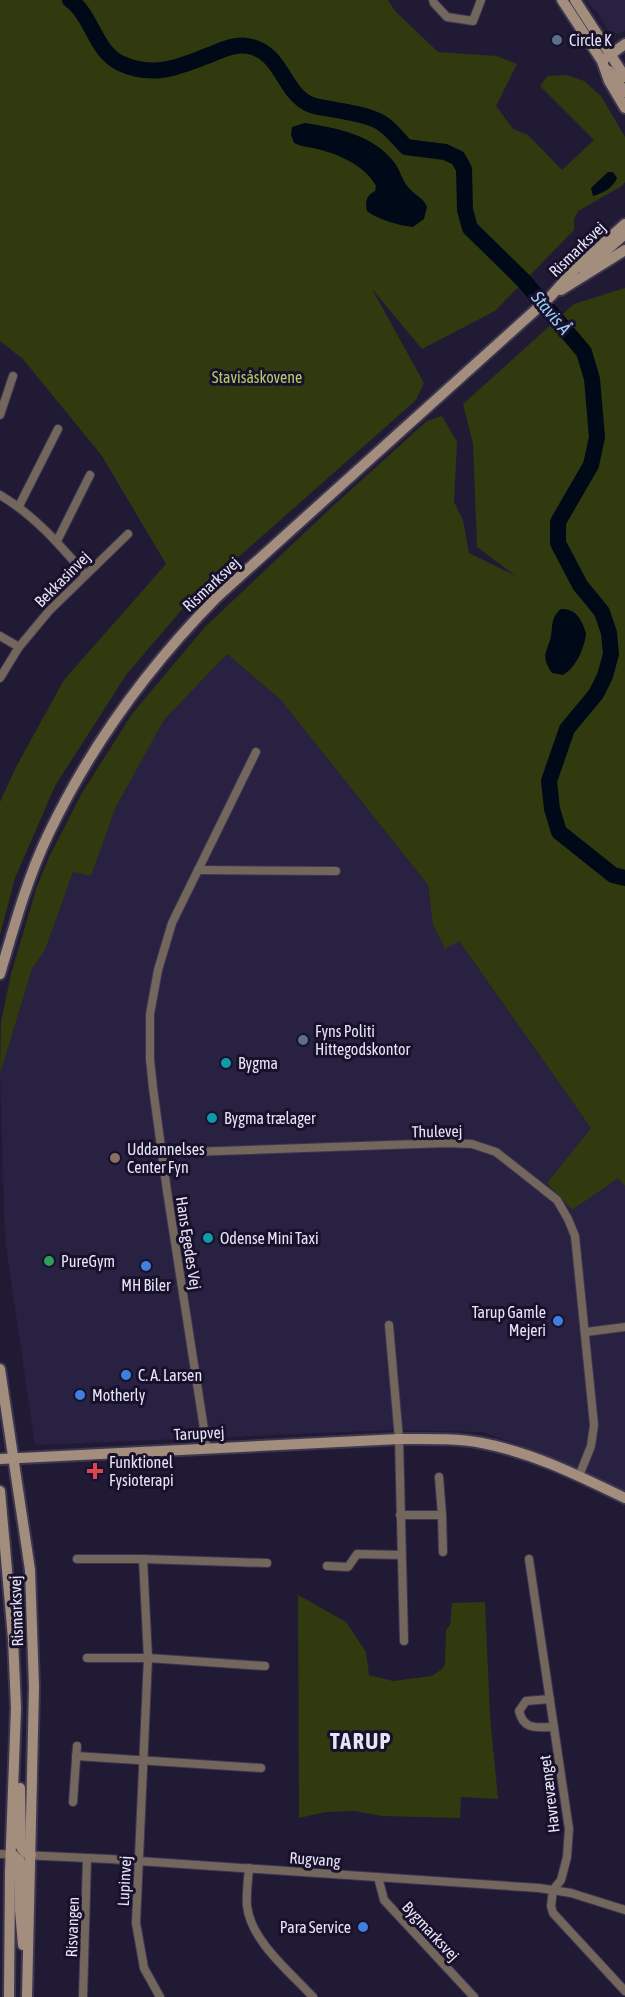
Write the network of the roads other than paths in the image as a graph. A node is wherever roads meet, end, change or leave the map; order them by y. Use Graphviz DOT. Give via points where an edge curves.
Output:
graph roads {
  1 [pos="433,0"];
  2 [pos="481,0"];
  3 [pos="562,0"];
  4 [pos="575,0"];
  5 [pos="625,44"];
  6 [pos="606,58"];
  7 [pos="625,77"];
  8 [pos="609,81"];
  9 [pos="625,92"];
  10 [pos="625,108"];
  11 [pos="625,118"];
  12 [pos="625,224"];
  13 [pos="625,234"];
  14 [pos="625,241"];
  15 [pos="625,250"];
  16 [pos="551,296"];
  17 [pos="13,376"];
  18 [pos="0,415"];
  19 [pos="58,429"];
  20 [pos="90,475"];
  21 [pos="0,495"];
  22 [pos="19,506"];
  23 [pos="128,534"];
  24 [pos="57,541"];
  25 [pos="85,574"];
  26 [pos="0,636"];
  27 [pos="18,646"];
  28 [pos="0,678"];
  29 [pos="256,752"];
  30 [pos="198,870"];
  31 [pos="336,871"];
  32 [pos="0,974"];
  33 [pos="162,1153"];
  34 [pos="389,1325"];
  35 [pos="625,1327"];
  36 [pos="586,1332"];
  37 [pos="0,1369"];
  38 [pos="399,1439"];
  39 [pos="207,1448"];
  40 [pos="14,1457"];
  41 [pos="0,1459"];
  42 [pos="579,1476"];
  43 [pos="439,1477"];
  44 [pos="0,1491"];
  45 [pos="625,1498"];
  46 [pos="400,1515"];
  47 [pos="442,1515"];
  48 [pos="443,1552"];
  49 [pos="402,1555"];
  50 [pos="77,1559"];
  51 [pos="143,1559"];
  52 [pos="530,1559"];
  53 [pos="267,1563"];
  54 [pos="327,1566"];
  55 [pos="404,1641"];
  56 [pos="87,1658"];
  57 [pos="148,1658"];
  58 [pos="265,1666"];
  59 [pos="550,1699"];
  60 [pos="554,1727"];
  61 [pos="77,1746"];
  62 [pos="76,1756"];
  63 [pos="145,1760"];
  64 [pos="15,1763"];
  65 [pos="261,1768"];
  66 [pos="74,1802"];
  67 [pos="5,1854"];
  68 [pos="31,1855"];
  69 [pos="87,1858"];
  70 [pos="139,1861"];
  71 [pos="249,1868"];
  72 [pos="378,1877"];
  73 [pos="553,1890"];
  74 [pos="625,1910"];
  75 [pos="28,1975"];
  76 [pos="625,1991"];
  77 [pos="9,1997"];
  78 [pos="27,1997"];
  79 [pos="83,1997"];
  80 [pos="160,1997"];
  81 [pos="313,1997"];
  82 [pos="474,1997"];
  1 -- 2 [label="street" via="447,16 473,21"];
  3 -- 6 [label="main road"];
  4 -- 6 [label="main road"];
  5 -- 6 [label="main road"];
  6 -- 7 [label="main road"];
  6 -- 8 [label="main road"];
  6 -- 9 [label="main road"];
  8 -- 10 [label="main road"];
  8 -- 11 [label="main road"];
  12 -- 16 [label="main road, Rismarksvej"];
  13 -- 16 [label="main road"];
  14 -- 16 [label="main road, Rismarksvej"];
  15 -- 16 [label="main road"];
  16 -- 32 [label="main road, Rismarksvej" via="217,597 150,671 91,757 47,837"];
  17 -- 18 [label="street"];
  19 -- 22 [label="street"];
  20 -- 24 [label="street"];
  21 -- 22 [label="street"];
  22 -- 24 [label="street"];
  23 -- 25 [label="street, Bekkasinvej"];
  24 -- 25 [label="street"];
  25 -- 27 [label="street, Bekkasinvej"];
  26 -- 27 [label="street"];
  27 -- 28 [label="street, Bekkasinvej"];
  29 -- 30 [label="street, Hans Egedes Vej"];
  30 -- 31 [label="street"];
  30 -- 33 [label="street, Hans Egedes Vej" via="172,923 150,1014 150,1059"];
  33 -- 36 [label="street, Thulevej" via="446,1143 472,1143 495,1152 557,1200 568,1219 575,1236"];
  33 -- 39 [label="street, Hans Egedes Vej"];
  34 -- 38 [label="street"];
  35 -- 36 [label="street"];
  36 -- 42 [label="street, Thulevej" via="594,1425 591,1446"];
  37 -- 40 [label="main road, Rismarksvej"];
  38 -- 39 [label="main road, Tarupvej"];
  38 -- 42 [label="main road, Tarupvej" via="481,1443 548,1461"];
  38 -- 46 [label="street"];
  39 -- 40 [label="main road, Tarupvej"];
  40 -- 41 [label="main road, Tarupvej"];
  40 -- 68 [label="main road, Rismarksvej" via="30,1570 34,1687"];
  42 -- 45 [label="main road, Tarupvej"];
  43 -- 47 [label="street"];
  44 -- 64 [label="main road, Rismarksvej" via="13,1638"];
  46 -- 47 [label="street"];
  46 -- 49 [label="street"];
  47 -- 48 [label="street"];
  49 -- 54 [label="street" via="357,1554 348,1567"];
  49 -- 55 [label="street"];
  50 -- 51 [label="street"];
  51 -- 53 [label="street"];
  51 -- 57 [label="street, Lupinvej"];
  52 -- 59 [label="street, Havrevænget"];
  56 -- 57 [label="street"];
  57 -- 58 [label="street"];
  57 -- 63 [label="street, Lupinvej"];
  59 -- 60 [label="street, Havrevænget"];
  59 -- 60 [label="street" via="526,1701 519,1712 529,1727"];
  60 -- 73 [label="street, Havrevænget" via="569,1829 561,1880"];
  61 -- 62 [label="street"];
  62 -- 63 [label="street"];
  62 -- 66 [label="street"];
  63 -- 65 [label="street"];
  63 -- 70 [label="street, Lupinvej"];
  64 -- 67 [label="main road, Rismarksvej"];
  64 -- 68 [label="main road, Rismarksvej" via="21,1788 21,1847"];
  67 -- 68 [label="street, Rugvang"];
  67 -- 75 [label="main road, Rismarksvej" via="20,1861 21,1933"];
  67 -- 77 [label="main road, Rismarksvej"];
  68 -- 69 [label="street, Rugvang"];
  68 -- 75 [label="main road, Rismarksvej"];
  69 -- 70 [label="street, Rugvang"];
  69 -- 79 [label="street, Risvangen"];
  70 -- 71 [label="street, Rugvang"];
  70 -- 80 [label="street, Lupinvej" via="136,1923 144,1968"];
  71 -- 72 [label="street, Rugvang"];
  71 -- 81 [label="street" via="247,1906 253,1926 263,1943"];
  72 -- 73 [label="street, Rugvang"];
  72 -- 82 [label="street, Bygmarksvej" via="384,1900"];
  73 -- 74 [label="street, Rugvang"];
  73 -- 76 [label="street" via="553,1913"];
  75 -- 78 [label="main road, Rismarksvej"];
}
